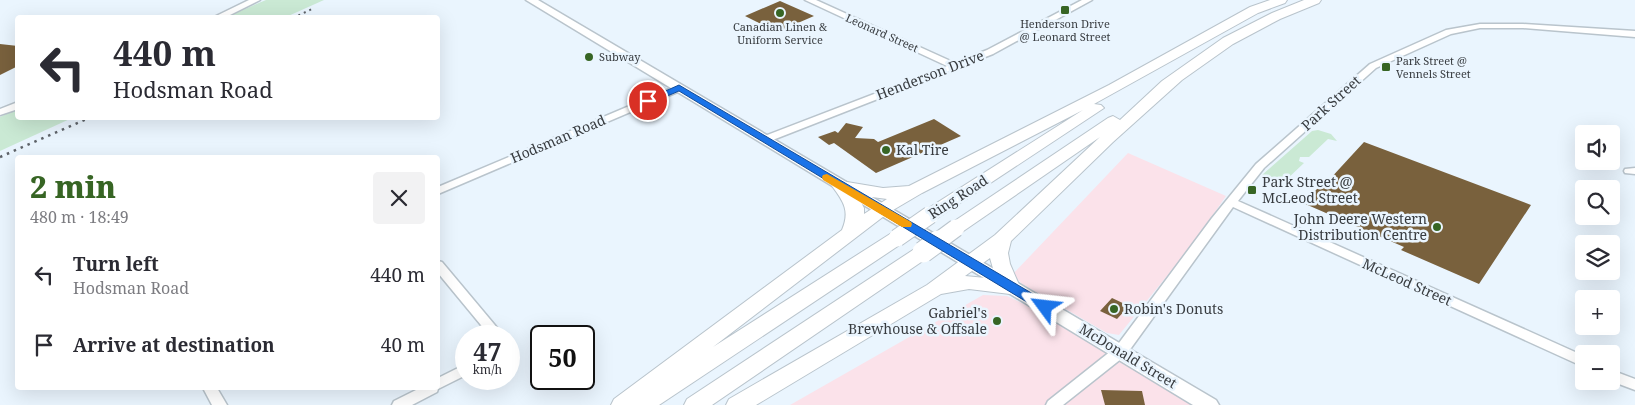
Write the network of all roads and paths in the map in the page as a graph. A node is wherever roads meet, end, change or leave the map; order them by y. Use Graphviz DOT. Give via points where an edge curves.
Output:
graph roads {
  1 [pos="256,0"];
  2 [pos="531,0"];
  3 [pos="809,0"];
  4 [pos="1088,0"];
  5 [pos="1281,0"];
  6 [pos="1315,0"];
  7 [pos="223,15"];
  8 [pos="1635,34"];
  9 [pos="1193,44"];
  10 [pos="955,66"];
  11 [pos="1176,78"];
  12 [pos="679,88"];
  13 [pos="15,106"];
  14 [pos="0,112"];
  15 [pos="766,139"];
  16 [pos="841,186"];
  17 [pos="916,189"];
  18 [pos="440,190"];
  19 [pos="1230,202"];
  20 [pos="882,209"];
  21 [pos="850,232"];
  22 [pos="1002,239"];
  23 [pos="971,263"];
  24 [pos="440,268"];
  25 [pos="1010,287"];
  26 [pos="934,290"];
  27 [pos="488,325"];
  28 [pos="1121,351"];
  29 [pos="1575,358"];
  30 [pos="455,375"];
  31 [pos="1620,379"];
  32 [pos="440,383"];
  33 [pos="1635,385"];
  34 [pos="211,390"];
  35 [pos="428,390"];
  36 [pos="220,405"];
  37 [pos="399,405"];
  38 [pos="622,405"];
  39 [pos="641,405"];
  40 [pos="695,405"];
  41 [pos="737,405"];
  42 [pos="1053,405"];
  43 [pos="1210,405"];
  1 -- 7 [label="street"];
  2 -- 12 [label="main road, McDonald Street"];
  3 -- 10 [label="street, Leonard Street"];
  4 -- 10 [label="street, Henderson Drive" via="990,52"];
  5 -- 9 [label="highway, Ring Road" via="1254,10"];
  6 -- 11 [label="highway, Ring Road" via="1228,41"];
  8 -- 19 [label="street, Park Street" via="1498,25 1448,32 1366,72 1260,166"];
  9 -- 17 [label="highway"];
  9 -- 39 [label="highway, Ring Road, bridge"];
  10 -- 15 [label="street, Henderson Drive"];
  11 -- 22 [label="highway" via="1107,138"];
  11 -- 40 [label="highway, Ring Road, bridge"];
  12 -- 15 [label="main road, McDonald Street"];
  12 -- 18 [label="street, Hodsman Road"];
  13 -- 14 [label="street"];
  15 -- 16 [label="main road, McDonald Street"];
  16 -- 17 [label="highway" via="888,194"];
  16 -- 20 [label="main road, McDonald Street"];
  16 -- 21 [label="highway" via="856,210 857,219"];
  17 -- 20 [label="highway"];
  19 -- 28 [label="street, Park Street"];
  19 -- 29 [label="street, McLeod Street"];
  20 -- 21 [label="highway"];
  20 -- 23 [label="main road, McDonald Street"];
  21 -- 38 [label="highway"];
  22 -- 23 [label="highway"];
  22 -- 25 [label="highway" via="999,261"];
  23 -- 25 [label="main road, McDonald Street"];
  23 -- 26 [label="highway"];
  24 -- 27 [label="street"];
  25 -- 26 [label="highway" via="969,282"];
  25 -- 28 [label="main road, McDonald Street"];
  26 -- 41 [label="highway"];
  28 -- 42 [label="street, Park Street"];
  28 -- 43 [label="main road, McDonald Street"];
  30 -- 32 [label="street"];
  31 -- 33 [label="street"];
  34 -- 36 [label="street"];
  35 -- 37 [label="street"];
}
